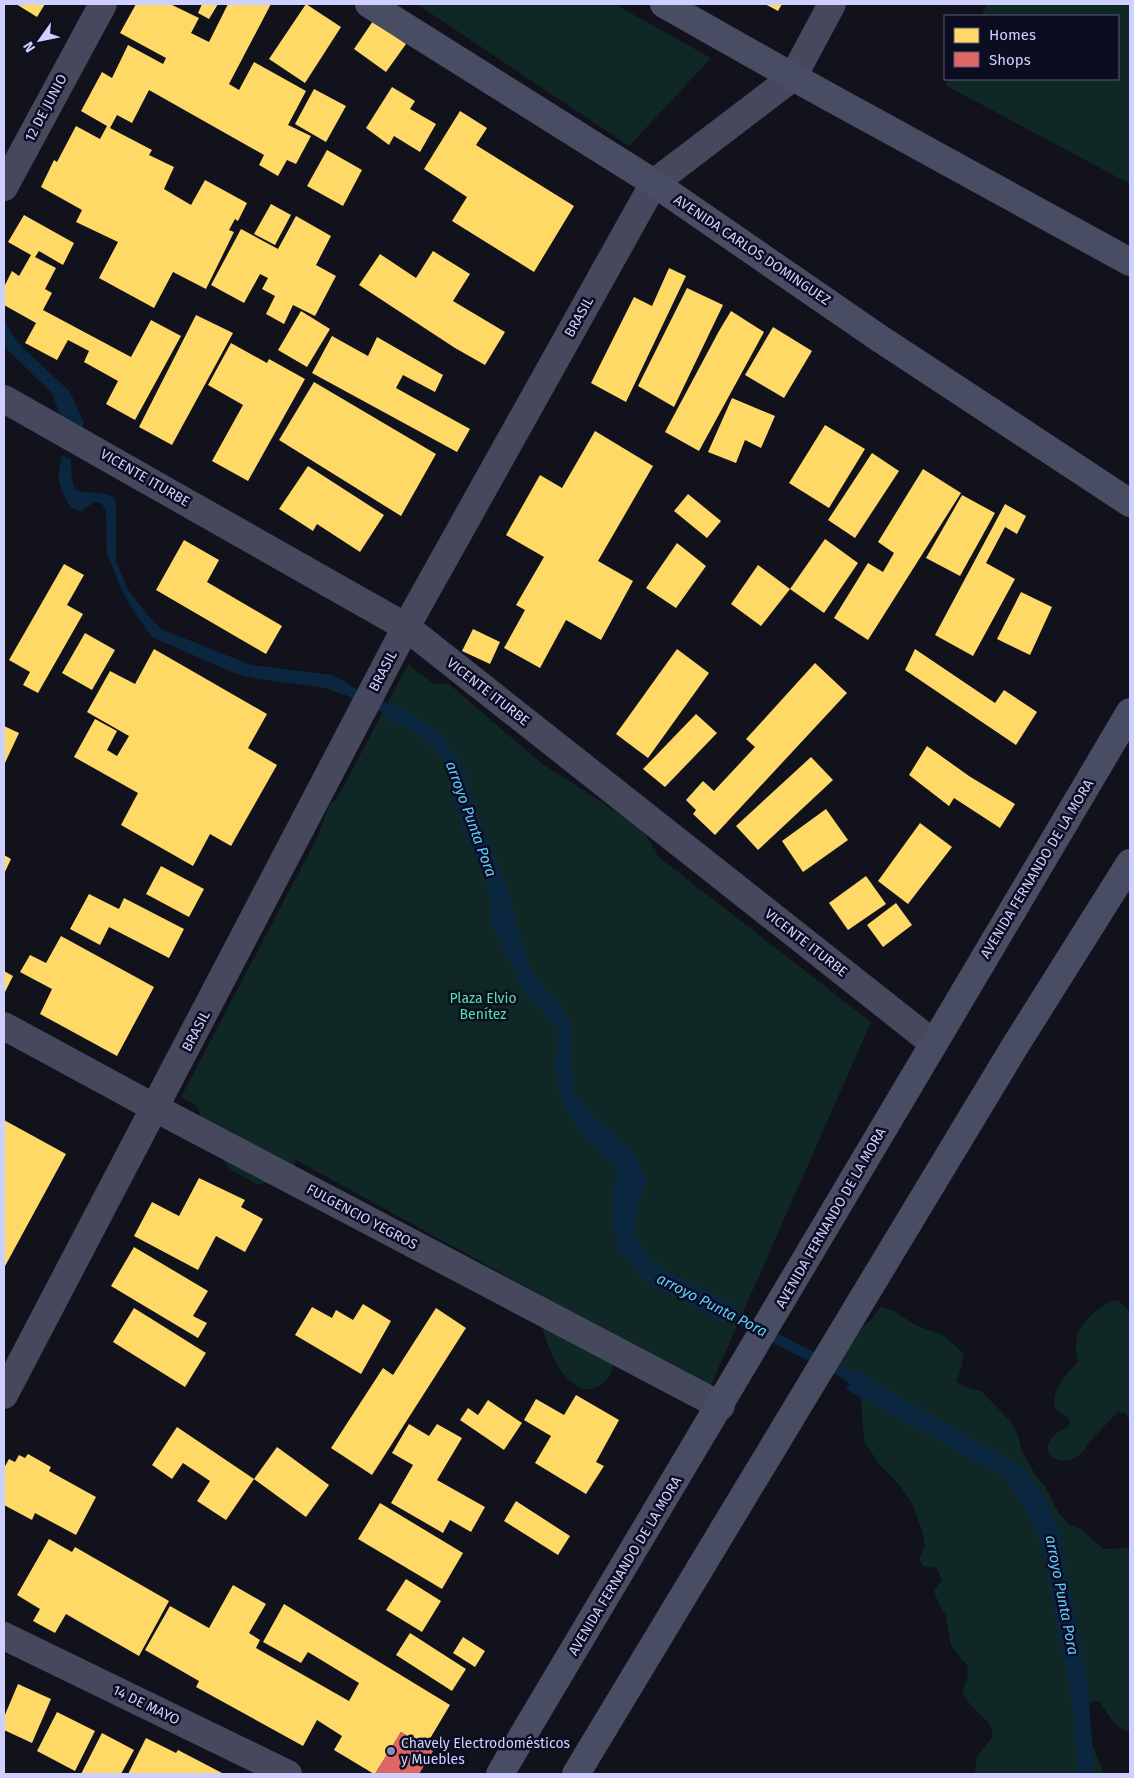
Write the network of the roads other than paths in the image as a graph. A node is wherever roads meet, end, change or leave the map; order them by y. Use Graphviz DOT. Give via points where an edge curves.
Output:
graph roads {
  1 [pos="103,4"];
  2 [pos="369,4"];
  3 [pos="664,4"];
  4 [pos="832,4"];
  5 [pos="793,77"];
  6 [pos="654,184"];
  7 [pos="4,187"];
  8 [pos="1130,262"];
  9 [pos="4,399"];
  10 [pos="1130,503"];
  11 [pos="406,627"];
  12 [pos="1130,712"];
  13 [pos="1130,863"];
  14 [pos="4,1026"];
  15 [pos="933,1043"];
  16 [pos="155,1108"];
  17 [pos="4,1395"];
  18 [pos="721,1406"];
  19 [pos="4,1636"];
  20 [pos="288,1774"];
  21 [pos="500,1774"];
  22 [pos="576,1774"];
  1 -- 7 [label="street, 12 DE JUNIO"];
  2 -- 6 [label="main road, AVENIDA CARLOS DOMINGUEZ"];
  3 -- 5 [label="main road"];
  4 -- 5 [label="street, BRASIL"];
  5 -- 6 [label="street, BRASIL"];
  5 -- 8 [label="main road"];
  6 -- 10 [label="main road, AVENIDA CARLOS DOMINGUEZ" via="879,338"];
  6 -- 11 [label="street, BRASIL"];
  9 -- 11 [label="street, VICENTE ITURBE"];
  11 -- 15 [label="street, VICENTE ITURBE"];
  11 -- 16 [label="street, BRASIL"];
  12 -- 15 [label="main road, AVENIDA FERNANDO DE LA MORA"];
  13 -- 22 [label="main road" via="1015,1046"];
  14 -- 16 [label="street, FULGENCIO YEGROS"];
  15 -- 18 [label="main road, AVENIDA FERNANDO DE LA MORA"];
  16 -- 17 [label="street, BRASIL"];
  16 -- 18 [label="street, FULGENCIO YEGROS"];
  18 -- 21 [label="main road, AVENIDA FERNANDO DE LA MORA"];
  19 -- 20 [label="street, 14 DE MAYO"];
}
